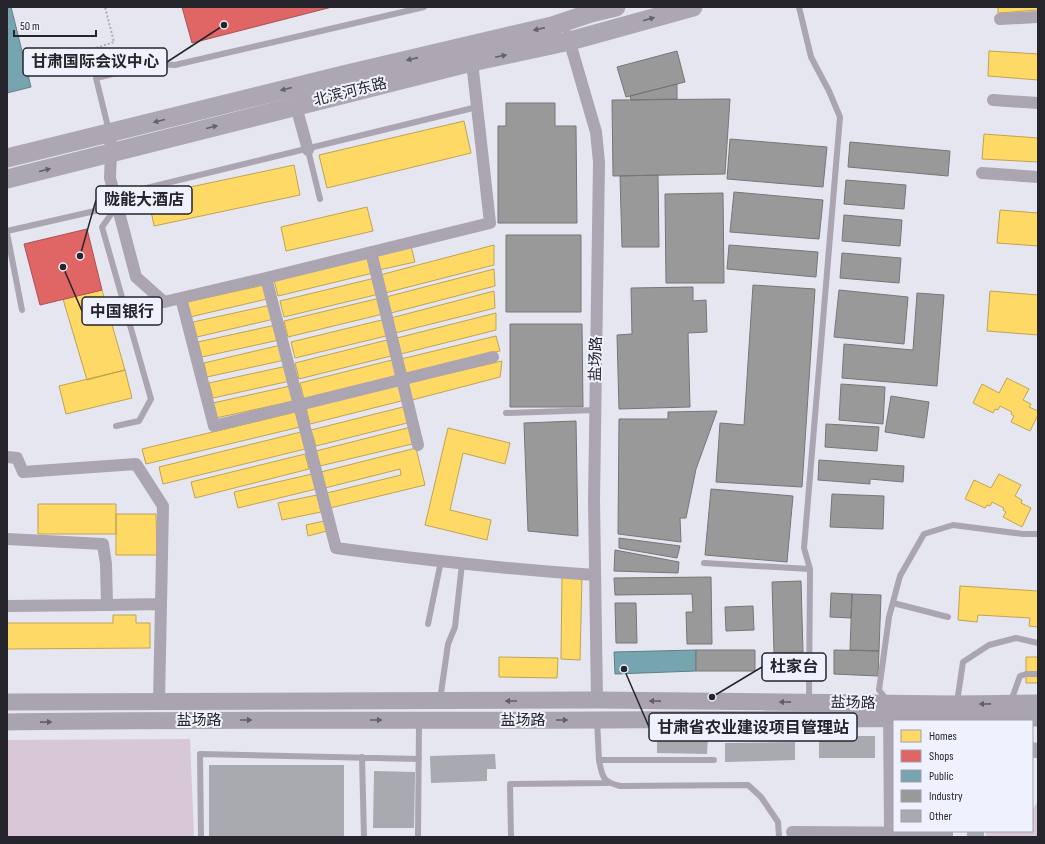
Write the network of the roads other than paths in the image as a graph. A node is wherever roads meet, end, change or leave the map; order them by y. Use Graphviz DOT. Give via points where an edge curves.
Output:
graph roads {
  1 [pos="424,7"];
  2 [pos="693,7"];
  3 [pos="799,7"];
  4 [pos="602,9"];
  5 [pos="1038,17"];
  6 [pos="1000,20"];
  7 [pos="565,21"];
  8 [pos="606,32"];
  9 [pos="570,42"];
  10 [pos="472,62"];
  11 [pos="993,100"];
  12 [pos="1038,103"];
  13 [pos="296,106"];
  14 [pos="477,108"];
  15 [pos="110,133"];
  16 [pos="308,150"];
  17 [pos="111,153"];
  18 [pos="7,158"];
  19 [pos="982,173"];
  20 [pos="1038,177"];
  21 [pos="7,179"];
  22 [pos="320,199"];
  23 [pos="116,201"];
  24 [pos="7,232"];
  25 [pos="371,252"];
  26 [pos="266,278"];
  27 [pos="181,298"];
  28 [pos="22,310"];
  29 [pos="494,357"];
  30 [pos="402,380"];
  31 [pos="299,405"];
  32 [pos="596,410"];
  33 [pos="506,413"];
  34 [pos="116,426"];
  35 [pos="418,445"];
  36 [pos="7,458"];
  37 [pos="1038,534"];
  38 [pos="7,539"];
  39 [pos="441,561"];
  40 [pos="704,563"];
  41 [pos="462,564"];
  42 [pos="810,569"];
  43 [pos="595,575"];
  44 [pos="893,603"];
  45 [pos="161,604"];
  46 [pos="107,605"];
  47 [pos="7,606"];
  48 [pos="948,616"];
  49 [pos="428,624"];
  50 [pos="1038,643"];
  51 [pos="1038,674"];
  52 [pos="597,700"];
  53 [pos="440,701"];
  54 [pos="7,702"];
  55 [pos="159,702"];
  56 [pos="809,702"];
  57 [pos="1010,703"];
  58 [pos="1038,703"];
  59 [pos="956,704"];
  60 [pos="889,710"];
  61 [pos="1038,718"];
  62 [pos="419,720"];
  63 [pos="598,720"];
  64 [pos="7,722"];
  65 [pos="362,757"];
  66 [pos="419,759"];
  67 [pos="599,760"];
  68 [pos="714,760"];
  69 [pos="608,783"];
  70 [pos="890,831"];
  71 [pos="893,831"];
  72 [pos="918,832"];
  73 [pos="792,834"];
  74 [pos="201,837"];
  75 [pos="364,837"];
  76 [pos="418,837"];
  77 [pos="511,837"];
  78 [pos="779,837"];
  79 [pos="947,837"];
  1 -- 15 [label="lane" via="175,65 154,64 96,78"];
  8 -- 2 [label="main road, 北滨河东路, one-way"];
  3 -- 42 [label="lane" via="811,57 840,116 804,548"];
  4 -- 7 [label="main road, 北滨河东路"];
  4 -- 8 [label="main road"];
  5 -- 6 [label="street"];
  7 -- 9 [label="street, 盐场路"];
  7 -- 15 [label="main road, 北滨河东路, one-way"];
  8 -- 9 [label="main road, 北滨河东路"];
  10 -- 9 [label="main road, 北滨河东路, one-way"];
  9 -- 32 [label="street, 盐场路" via="596,132 599,162"];
  10 -- 13 [label="main road, 北滨河东路"];
  10 -- 14 [label="street"];
  11 -- 12 [label="street"];
  13 -- 16 [label="street"];
  17 -- 13 [label="main road, 北滨河东路, one-way"];
  14 -- 16 [label="lane"];
  14 -- 25 [label="street" via="490,223"];
  15 -- 17 [label="street"];
  15 -- 18 [label="main road, 北滨河东路"];
  16 -- 22 [label="lane"];
  16 -- 23 [label="lane"];
  21 -- 17 [label="main road, 北滨河东路, one-way"];
  17 -- 23 [label="street" via="110,178"];
  19 -- 20 [label="street"];
  23 -- 24 [label="lane"];
  23 -- 27 [label="street" via="136,278 164,302"];
  23 -- 34 [label="lane" via="102,227 150,399 139,421"];
  24 -- 28 [label="lane"];
  25 -- 26 [label="street"];
  25 -- 30 [label="street"];
  26 -- 27 [label="street"];
  26 -- 31 [label="street"];
  27 -- 31 [label="street" via="214,426"];
  29 -- 30 [label="street"];
  30 -- 31 [label="street"];
  30 -- 35 [label="street"];
  31 -- 39 [label="street" via="336,548"];
  32 -- 33 [label="lane"];
  32 -- 43 [label="street, 盐场路"];
  36 -- 45 [label="street" via="17,458 23,472 136,464 163,506"];
  37 -- 44 [label="lane" via="953,526 924,534 900,576"];
  38 -- 46 [label="street" via="103,544"];
  39 -- 41 [label="street"];
  39 -- 49 [label="lane"];
  40 -- 42 [label="lane"];
  41 -- 43 [label="street"];
  41 -- 53 [label="lane" via="455,627 448,644"];
  42 -- 56 [label="lane"];
  43 -- 52 [label="street, 盐场路"];
  44 -- 48 [label="lane"];
  44 -- 60 [label="lane" via="879,690"];
  45 -- 46 [label="street"];
  45 -- 55 [label="street"];
  46 -- 47 [label="street"];
  50 -- 59 [label="lane" via="1016,638 990,644 963,662"];
  51 -- 57 [label="lane" via="1020,676"];
  52 -- 53 [label="main road, 盐场路, one-way"];
  56 -- 52 [label="main road, 盐场路, one-way"];
  53 -- 55 [label="main road, 盐场路"];
  54 -- 55 [label="main road, 盐场路"];
  56 -- 60 [label="main road, 盐场路"];
  57 -- 58 [label="main road, 盐场路"];
  57 -- 59 [label="main road, 盐场路, one-way"];
  59 -- 60 [label="main road, 盐场路"];
  60 -- 61 [label="main road, 盐场路"];
  60 -- 63 [label="main road, 盐场路"];
  60 -- 70 [label="street"];
  62 -- 63 [label="main road, 盐场路, one-way"];
  64 -- 62 [label="main road, 盐场路, one-way"];
  62 -- 66 [label="lane"];
  63 -- 67 [label="lane"];
  65 -- 66 [label="lane"];
  65 -- 74 [label="lane" via="200,754"];
  65 -- 75 [label="lane"];
  66 -- 76 [label="lane"];
  67 -- 68 [label="lane"];
  67 -- 69 [label="lane" via="602,774"];
  69 -- 77 [label="lane" via="510,784"];
  69 -- 78 [label="lane" via="620,786 748,785 761,797 778,822"];
  70 -- 71 [label="street"];
  70 -- 73 [label="street"];
  72 -- 79 [label="street" via="947,833"];
}
